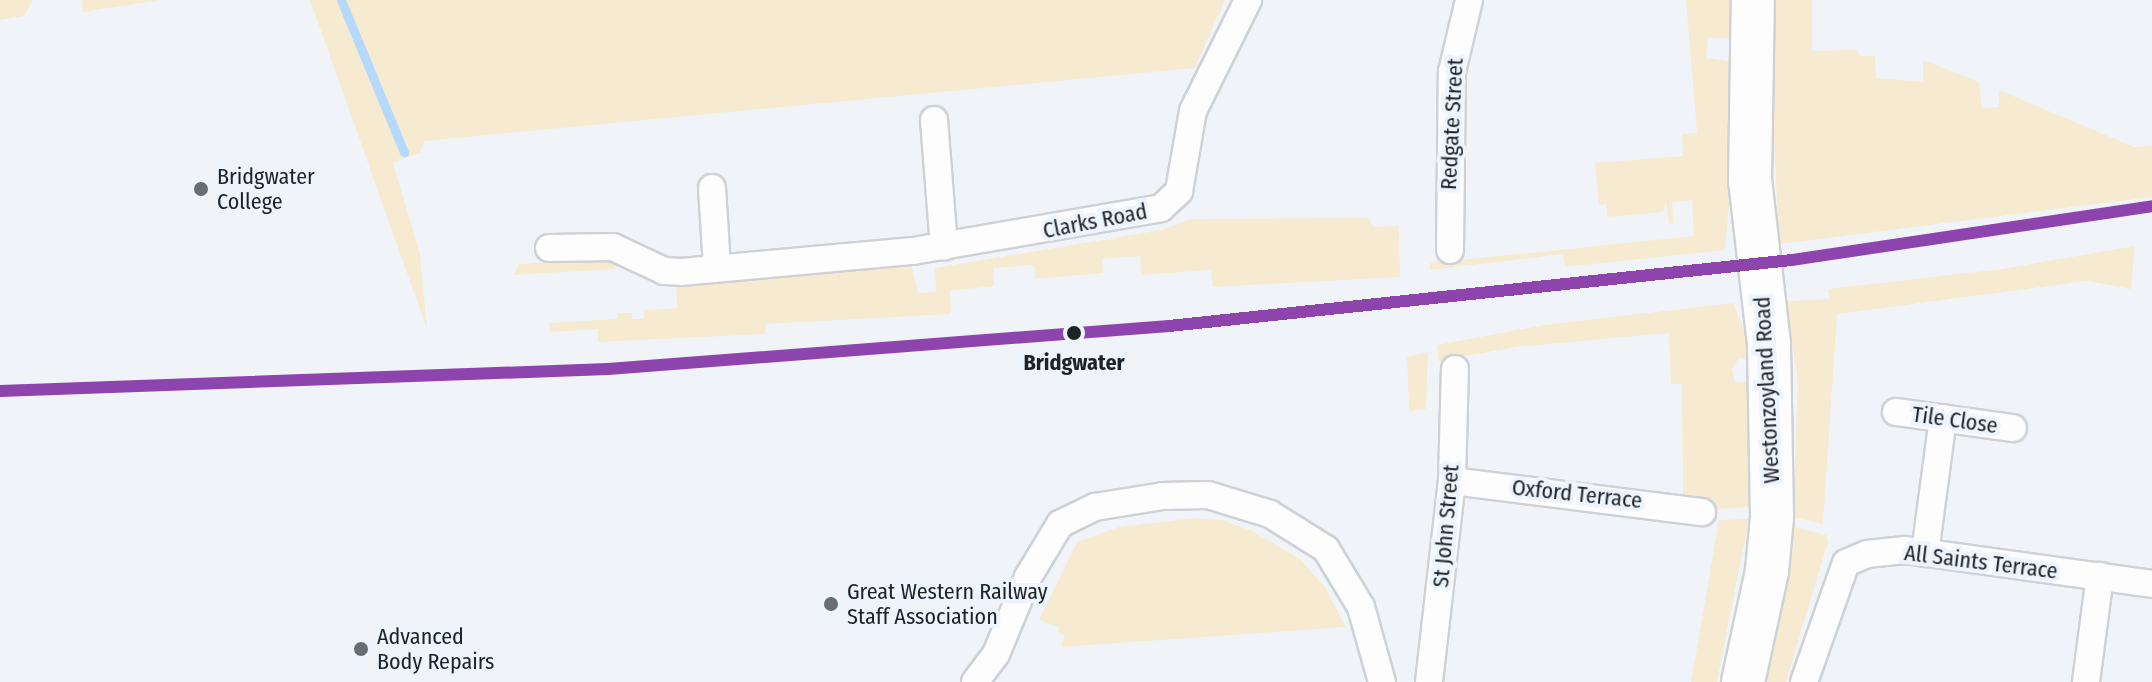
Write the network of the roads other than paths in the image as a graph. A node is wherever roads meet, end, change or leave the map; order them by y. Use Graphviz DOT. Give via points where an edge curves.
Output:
graph roads {
  1 [pos="1248,0"];
  2 [pos="1469,0"];
  3 [pos="1753,0"];
  4 [pos="934,120"];
  5 [pos="712,188"];
  6 [pos="944,247"];
  7 [pos="549,248"];
  8 [pos="1450,250"];
  9 [pos="717,268"];
  10 [pos="1455,369"];
  11 [pos="1896,412"];
  12 [pos="1943,418"];
  13 [pos="2013,428"];
  14 [pos="1452,481"];
  15 [pos="1702,512"];
  16 [pos="1925,553"];
  17 [pos="2100,576"];
  18 [pos="2152,584"];
  19 [pos="975,682"];
  20 [pos="1382,682"];
  21 [pos="1429,682"];
  22 [pos="1743,682"];
  23 [pos="1804,682"];
  24 [pos="2086,682"];
  1 -- 6 [label="street, Clarks Road" via="1193,111 1184,177 1173,199 1137,215"];
  2 -- 8 [label="street, Redgate Street" via="1451,86"];
  3 -- 22 [label="main road, Westonzoyland Road" via="1750,181 1769,344 1772,517 1767,571"];
  4 -- 6 [label="street"];
  5 -- 9 [label="street"];
  6 -- 9 [label="street, Clarks Road"];
  7 -- 9 [label="street, Clarks Road" via="613,247 670,272"];
  10 -- 14 [label="street, St John Street"];
  11 -- 12 [label="street, Tile Close"];
  12 -- 13 [label="street, Tile Close"];
  12 -- 16 [label="street"];
  14 -- 15 [label="street, Oxford Terrace"];
  14 -- 21 [label="street, St John Street"];
  16 -- 17 [label="street, All Saints Terrace"];
  16 -- 23 [label="street, All Saints Terrace" via="1867,554 1846,563"];
  17 -- 18 [label="street, All Saints Terrace"];
  17 -- 24 [label="street"];
  19 -- 20 [label="street" via="996,654 1028,577 1060,524 1095,507 1208,495 1270,514 1326,549 1361,607"];
}
